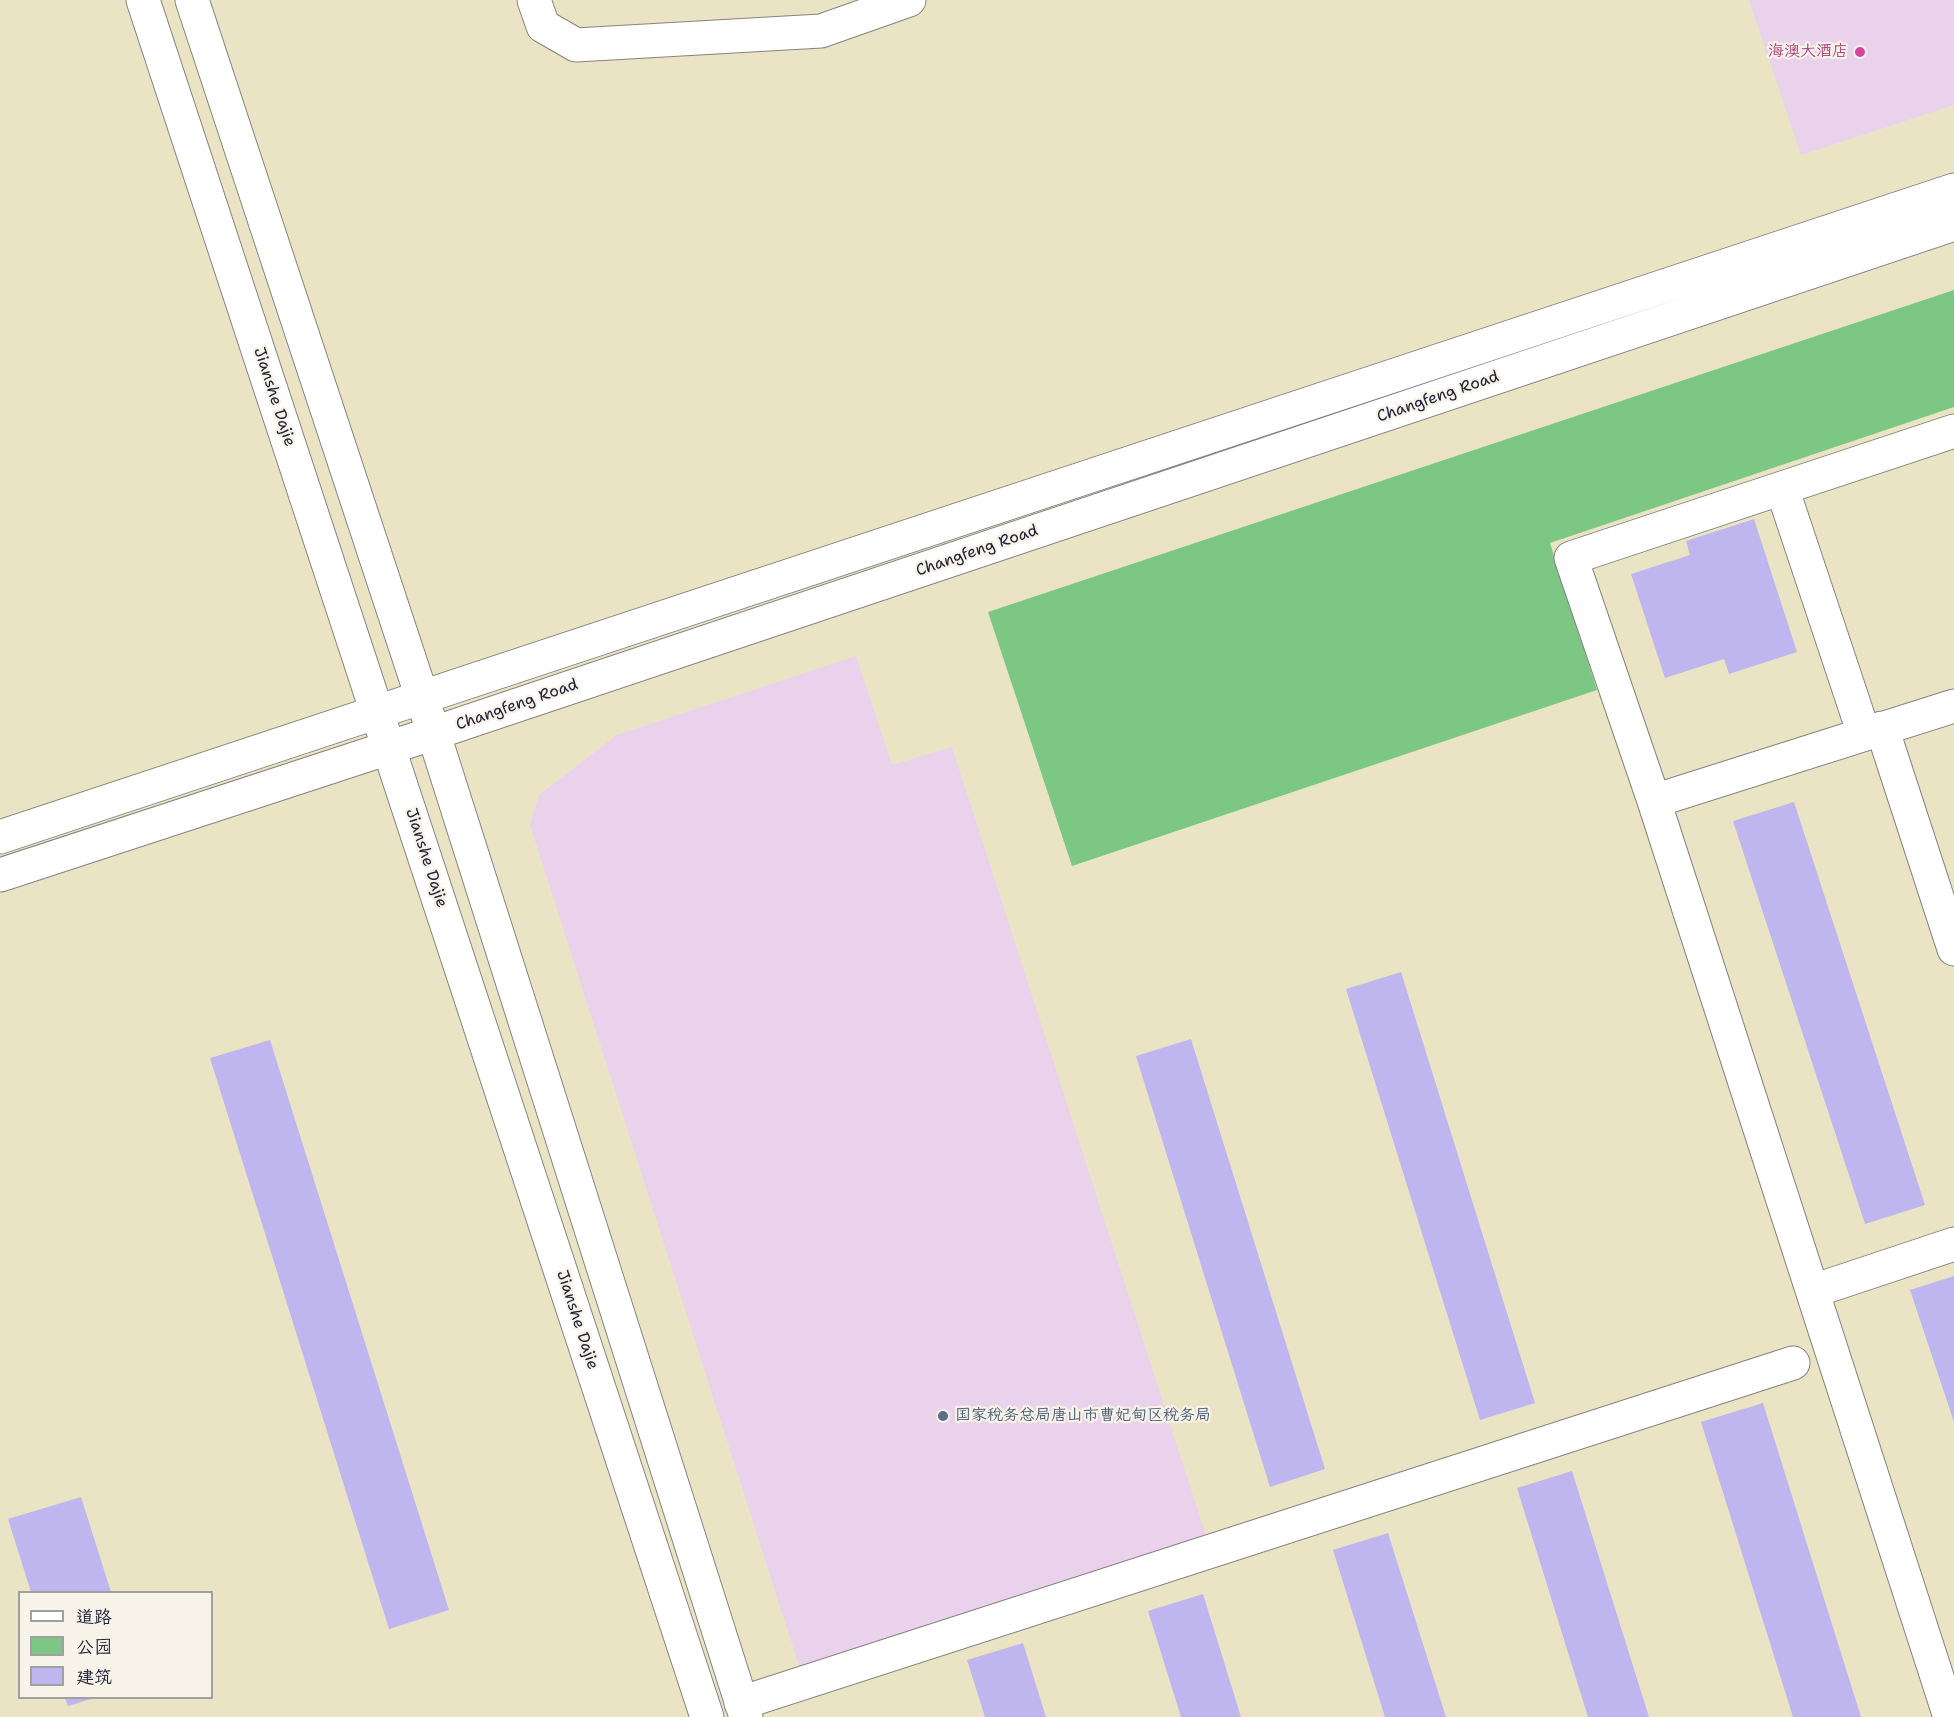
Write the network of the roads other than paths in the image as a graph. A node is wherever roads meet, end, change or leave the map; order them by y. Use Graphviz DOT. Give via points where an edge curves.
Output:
graph roads {
  1 [pos="143,0"];
  2 [pos="192,0"];
  3 [pos="534,0"];
  4 [pos="909,0"];
  5 [pos="1954,190"];
  6 [pos="1954,224"];
  7 [pos="1954,431"];
  8 [pos="1782,488"];
  9 [pos="422,697"];
  10 [pos="1954,705"];
  11 [pos="378,713"];
  12 [pos="1873,731"];
  13 [pos="434,733"];
  14 [pos="390,747"];
  15 [pos="1654,801"];
  16 [pos="0,837"];
  17 [pos="0,875"];
  18 [pos="1954,949"];
  19 [pos="1954,1244"];
  20 [pos="1813,1291"];
  21 [pos="1793,1364"];
  22 [pos="744,1710"];
  23 [pos="707,1717"];
  24 [pos="1950,1717"];
  1 -- 11 [label="main road, Jianshe Dajie"];
  2 -- 9 [label="main road"];
  3 -- 4 [label="main road" via="543,26 576,45 821,31"];
  5 -- 9 [label="main road"];
  6 -- 13 [label="main road, Changfeng Road"];
  7 -- 8 [label="main road"];
  8 -- 12 [label="main road"];
  8 -- 15 [label="main road" via="1571,558"];
  9 -- 11 [label="main road"];
  9 -- 13 [label="main road"];
  10 -- 12 [label="main road"];
  11 -- 14 [label="main road, Jianshe Dajie"];
  11 -- 16 [label="main road"];
  12 -- 15 [label="main road"];
  12 -- 18 [label="main road"];
  13 -- 14 [label="main road, Changfeng Road"];
  13 -- 22 [label="main road"];
  14 -- 17 [label="main road, Changfeng Road"];
  14 -- 23 [label="main road, Jianshe Dajie"];
  15 -- 20 [label="main road"];
  19 -- 20 [label="main road"];
  20 -- 24 [label="main road"];
  21 -- 22 [label="main road"];
}
